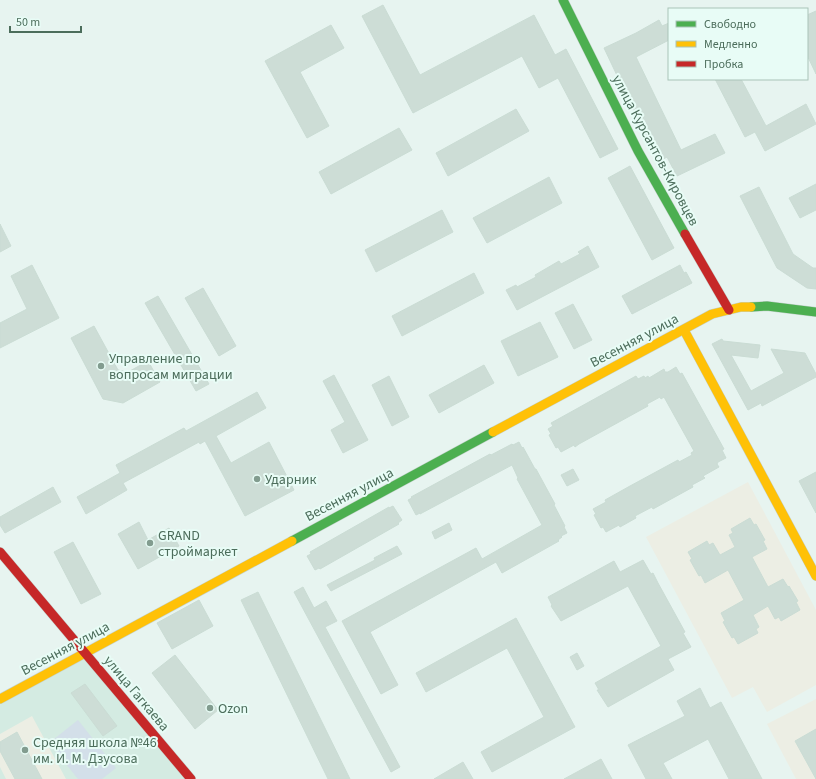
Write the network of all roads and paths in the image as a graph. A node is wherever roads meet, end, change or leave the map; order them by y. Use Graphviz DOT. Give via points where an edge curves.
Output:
graph roads {
  1 [pos="563,0"];
  2 [pos="729,310"];
  3 [pos="816,312"];
  4 [pos="684,330"];
  5 [pos="0,552"];
  6 [pos="816,576"];
  7 [pos="84,653"];
  8 [pos="0,699"];
  9 [pos="191,779"];
  1 -- 2 [label="street, улица Курсантов-Кировцев" via="638,151"];
  2 -- 3 [label="street" via="767,306"];
  2 -- 4 [label="street, Весенняя улица" via="712,314"];
  4 -- 6 [label="street"];
  4 -- 7 [label="street, Весенняя улица"];
  5 -- 7 [label="street, улица Гагкаева"];
  7 -- 8 [label="street, Весенняя улица"];
  7 -- 9 [label="street, улица Гагкаева"];
}
